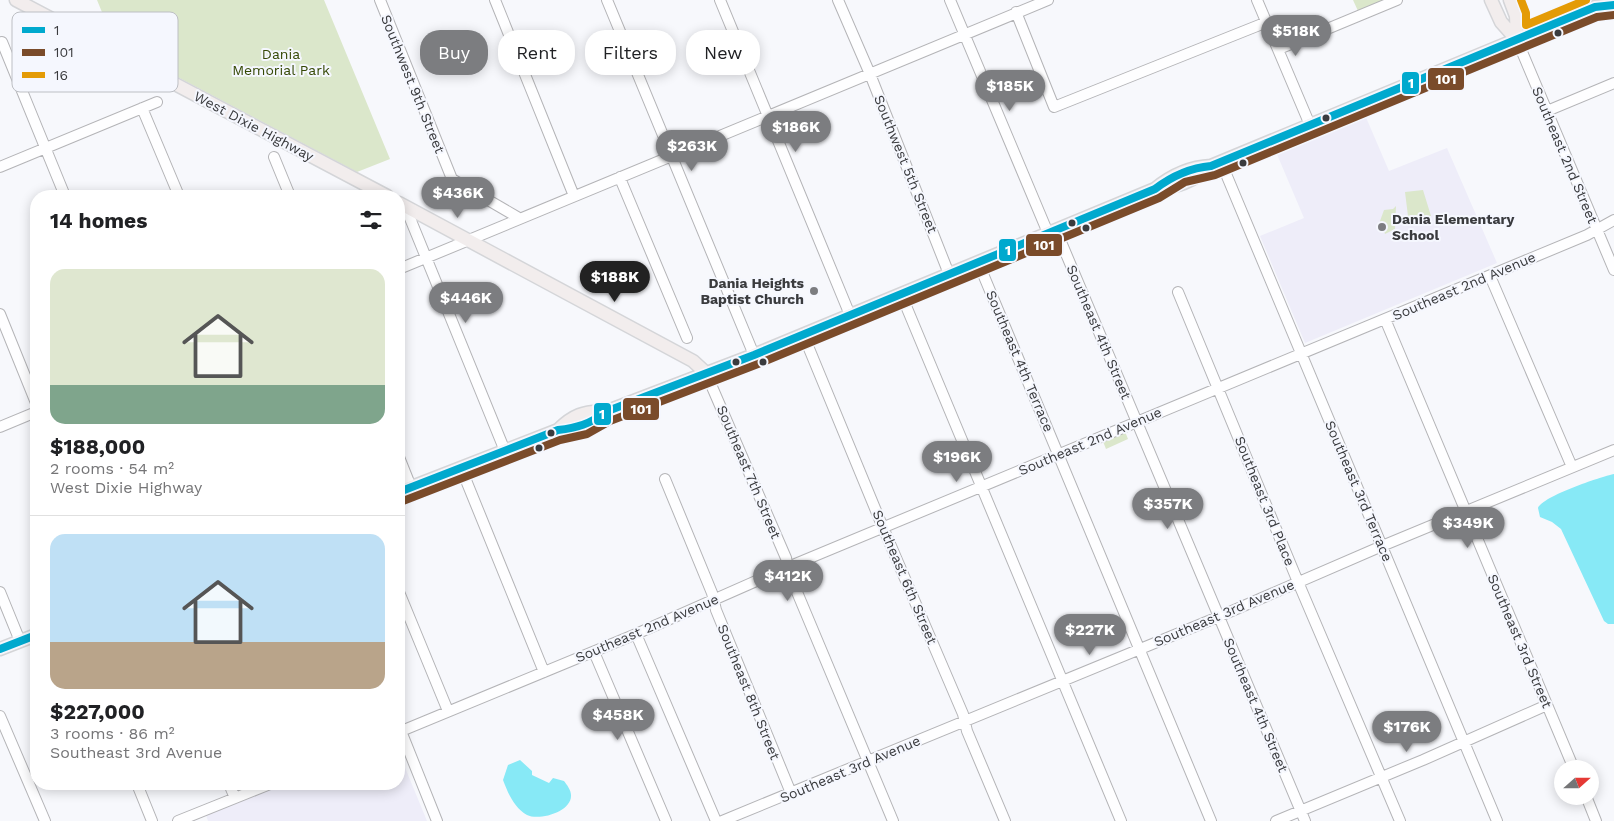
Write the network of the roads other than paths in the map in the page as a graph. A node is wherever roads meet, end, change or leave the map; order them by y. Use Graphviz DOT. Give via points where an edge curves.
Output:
graph roads {
  1 [pos="16,0"];
  2 [pos="380,0"];
  3 [pos="495,0"];
  4 [pos="606,0"];
  5 [pos="720,0"];
  6 [pos="838,0"];
  7 [pos="950,0"];
  8 [pos="1048,0"];
  9 [pos="1257,0"];
  10 [pos="1398,0"];
  11 [pos="1491,0"];
  12 [pos="1510,0"];
  13 [pos="1599,4"];
  14 [pos="1614,5"];
  15 [pos="39,12"];
  16 [pos="1016,12"];
  17 [pos="1267,22"];
  18 [pos="964,34"];
  19 [pos="1517,40"];
  20 [pos="2,42"];
  21 [pos="1279,49"];
  22 [pos="12,67"];
  23 [pos="870,74"];
  24 [pos="1614,83"];
  25 [pos="178,86"];
  26 [pos="22,92"];
  27 [pos="157,102"];
  28 [pos="142,108"];
  29 [pos="1547,111"];
  30 [pos="767,116"];
  31 [pos="1310,125"];
  32 [pos="45,148"];
  33 [pos="671,156"];
  34 [pos="274,157"];
  35 [pos="1216,164"];
  36 [pos="0,168"];
  37 [pos="620,177"];
  38 [pos="62,190"];
  39 [pos="176,190"];
  40 [pos="288,190"];
  41 [pos="375,190"];
  42 [pos="574,196"];
  43 [pos="405,206"];
  44 [pos="405,211"];
  45 [pos="520,218"];
  46 [pos="1614,220"];
  47 [pos="1597,229"];
  48 [pos="1052,232"];
  49 [pos="470,241"];
  50 [pos="426,258"];
  51 [pos="978,262"];
  52 [pos="405,267"];
  53 [pos="1614,270"];
  54 [pos="949,274"];
  55 [pos="1490,276"];
  56 [pos="1178,292"];
  57 [pos="901,294"];
  58 [pos="0,314"];
  59 [pos="850,315"];
  60 [pos="1385,319"];
  61 [pos="804,334"];
  62 [pos="686,338"];
  63 [pos="1301,353"];
  64 [pos="754,355"];
  65 [pos="706,373"];
  66 [pos="30,388"];
  67 [pos="1219,388"];
  68 [pos="30,414"];
  69 [pos="1136,422"];
  70 [pos="0,427"];
  71 [pos="1614,450"];
  72 [pos="505,451"];
  73 [pos="1058,454"];
  74 [pos="461,468"];
  75 [pos="1572,468"];
  76 [pos="405,472"];
  77 [pos="665,479"];
  78 [pos="982,486"];
  79 [pos="411,488"];
  80 [pos="405,490"];
  81 [pos="1466,512"];
  82 [pos="884,527"];
  83 [pos="1382,546"];
  84 [pos="788,567"];
  85 [pos="1298,582"];
  86 [pos="0,592"];
  87 [pos="714,600"];
  88 [pos="405,607"];
  89 [pos="1218,617"];
  90 [pos="636,634"];
  91 [pos="30,637"];
  92 [pos="20,641"];
  93 [pos="0,649"];
  94 [pos="1140,649"];
  95 [pos="594,652"];
  96 [pos="544,672"];
  97 [pos="1063,680"];
  98 [pos="1547,705"];
  99 [pos="448,711"];
  100 [pos="0,716"];
  101 [pos="965,721"];
  102 [pos="405,730"];
  103 [pos="1464,742"];
  104 [pos="405,744"];
  105 [pos="1570,760"];
  106 [pos="868,762"];
  107 [pos="1382,777"];
  108 [pos="30,786"];
  109 [pos="32,790"];
  110 [pos="139,790"];
  111 [pos="232,790"];
  112 [pos="255,790"];
  113 [pos="791,793"];
  114 [pos="235,798"];
  115 [pos="1590,805"];
  116 [pos="1300,810"];
  117 [pos="45,821"];
  118 [pos="152,821"];
  119 [pos="178,821"];
  120 [pos="437,821"];
  121 [pos="666,821"];
  122 [pos="716,821"];
  123 [pos="722,821"];
  124 [pos="893,821"];
  125 [pos="1005,821"];
  126 [pos="1121,821"];
  127 [pos="1211,821"];
  128 [pos="1276,821"];
  129 [pos="1305,821"];
  130 [pos="1400,821"];
  131 [pos="1497,821"];
  132 [pos="1596,821"];
  1 -- 15 [label="main road, West Dixie Highway"];
  2 -- 45 [label="street, Southwest 9th Street" via="452,179"];
  3 -- 42 [label="street"];
  4 -- 33 [label="street"];
  5 -- 30 [label="street"];
  6 -- 23 [label="street, Southwest 5th Street"];
  7 -- 18 [label="street, Southeast 4th Street"];
  8 -- 16 [label="street"];
  9 -- 17 [label="street"];
  10 -- 21 [label="street"];
  11 -- 19 [label="main road" via="1500,22"];
  12 -- 19 [label="main road" via="1516,16"];
  13 -- 14 [label="main road"];
  13 -- 19 [label="main road"];
  16 -- 17 [label="street" via="1054,107"];
  16 -- 18 [label="street"];
  17 -- 21 [label="street"];
  18 -- 23 [label="street"];
  18 -- 48 [label="street, Southeast 4th Street"];
  19 -- 29 [label="street, Southeast 2nd Street"];
  19 -- 31 [label="main road"];
  20 -- 22 [label="street"];
  21 -- 31 [label="street"];
  23 -- 30 [label="street"];
  23 -- 54 [label="street, Southwest 5th Street"];
  24 -- 29 [label="street"];
  25 -- 41 [label="main road, West Dixie Highway"];
  26 -- 32 [label="street"];
  27 -- 28 [label="street"];
  28 -- 32 [label="street"];
  28 -- 39 [label="street"];
  29 -- 47 [label="street, Southeast 2nd Street"];
  30 -- 33 [label="street"];
  30 -- 59 [label="street"];
  31 -- 35 [label="main road"];
  32 -- 36 [label="street"];
  32 -- 38 [label="street"];
  33 -- 37 [label="street"];
  33 -- 64 [label="street"];
  34 -- 40 [label="street"];
  35 -- 48 [label="main road" via="1199,176 1171,188 1155,189"];
  35 -- 63 [label="street, Southeast 3rd Terrace"];
  37 -- 42 [label="street"];
  37 -- 62 [label="street"];
  42 -- 45 [label="street"];
  43 -- 49 [label="main road"];
  44 -- 50 [label="street"];
  45 -- 49 [label="street"];
  46 -- 47 [label="street, Southeast 2nd Avenue"];
  47 -- 53 [label="street, Southeast 2nd Street"];
  47 -- 55 [label="street, Southeast 2nd Avenue"];
  48 -- 51 [label="main road"];
  48 -- 69 [label="street, Southeast 4th Street"];
  49 -- 50 [label="street"];
  49 -- 65 [label="main road" via="693,361"];
  50 -- 52 [label="street"];
  50 -- 72 [label="street"];
  51 -- 54 [label="main road"];
  51 -- 73 [label="street, Southeast 4th Terrace"];
  54 -- 57 [label="main road"];
  55 -- 60 [label="street, Southeast 2nd Avenue"];
  55 -- 75 [label="street"];
  56 -- 67 [label="street, Southeast 3rd Place"];
  57 -- 59 [label="main road"];
  57 -- 78 [label="street"];
  58 -- 66 [label="street"];
  59 -- 61 [label="main road"];
  60 -- 63 [label="street, Southeast 2nd Avenue"];
  60 -- 81 [label="street, Southeast 3rd Street"];
  61 -- 64 [label="main road"];
  61 -- 82 [label="street, Southeast 6th Street"];
  63 -- 67 [label="street, Southeast 2nd Avenue"];
  63 -- 83 [label="street, Southeast 3rd Terrace"];
  64 -- 65 [label="main road"];
  65 -- 72 [label="main road" via="605,412 592,411 568,420 558,430"];
  65 -- 84 [label="street, Southeast 7th Street"];
  67 -- 69 [label="street, Southeast 2nd Avenue"];
  67 -- 85 [label="street, Southeast 3rd Place"];
  68 -- 70 [label="street"];
  69 -- 73 [label="street, Southeast 2nd Avenue"];
  69 -- 89 [label="street, Southeast 4th Street"];
  71 -- 75 [label="street, Southeast 3rd Avenue"];
  72 -- 74 [label="main road"];
  73 -- 78 [label="street, Southeast 2nd Avenue"];
  73 -- 94 [label="street, Southeast 4th Terrace"];
  74 -- 79 [label="main road"];
  74 -- 96 [label="street"];
  75 -- 81 [label="street, Southeast 3rd Avenue"];
  76 -- 79 [label="street"];
  77 -- 87 [label="street, Southeast 8th Street"];
  78 -- 82 [label="street, Southeast 2nd Avenue"];
  78 -- 97 [label="street"];
  79 -- 80 [label="main road"];
  81 -- 83 [label="street, Southeast 3rd Avenue"];
  81 -- 98 [label="street, Southeast 3rd Street"];
  82 -- 84 [label="street, Southeast 2nd Avenue"];
  82 -- 101 [label="street, Southeast 6th Street"];
  83 -- 85 [label="street, Southeast 3rd Avenue"];
  83 -- 103 [label="street, Southeast 3rd Terrace"];
  84 -- 87 [label="street, Southeast 2nd Avenue"];
  84 -- 106 [label="street, Southeast 7th Street"];
  85 -- 89 [label="street, Southeast 3rd Avenue"];
  85 -- 107 [label="street, Southeast 3rd Place"];
  86 -- 92 [label="street"];
  87 -- 90 [label="street, Southeast 2nd Avenue"];
  87 -- 113 [label="street, Southeast 8th Street"];
  88 -- 99 [label="street"];
  89 -- 94 [label="street, Southeast 3rd Avenue"];
  89 -- 116 [label="street, Southeast 4th Street"];
  90 -- 95 [label="street, Southeast 2nd Avenue"];
  90 -- 122 [label="street"];
  91 -- 92 [label="main road"];
  92 -- 93 [label="main road"];
  94 -- 97 [label="street, Southeast 3rd Avenue"];
  94 -- 127 [label="street, Southeast 4th Terrace"];
  95 -- 96 [label="street, Southeast 2nd Avenue"];
  95 -- 121 [label="street"];
  96 -- 99 [label="street, Southeast 2nd Avenue"];
  97 -- 101 [label="street, Southeast 3rd Avenue"];
  97 -- 126 [label="street"];
  98 -- 103 [label="street"];
  98 -- 105 [label="street, Southeast 3rd Street"];
  99 -- 102 [label="street, Southeast 2nd Avenue"];
  100 -- 108 [label="street"];
  101 -- 106 [label="street, Southeast 3rd Avenue"];
  101 -- 125 [label="street, Southeast 6th Street"];
  103 -- 107 [label="street"];
  103 -- 131 [label="street, Southeast 3rd Terrace"];
  104 -- 120 [label="street"];
  106 -- 113 [label="street, Southeast 3rd Avenue"];
  106 -- 124 [label="street, Southeast 7th Street"];
  107 -- 116 [label="street"];
  107 -- 130 [label="street, Southeast 3rd Place"];
  109 -- 117 [label="street"];
  110 -- 118 [label="street"];
  111 -- 114 [label="street"];
  112 -- 114 [label="street"];
  113 -- 123 [label="street, Southeast 3rd Avenue"];
  114 -- 119 [label="street"];
  115 -- 132 [label="street"];
  116 -- 128 [label="street"];
  116 -- 129 [label="street, Southeast 4th Street"];
}
